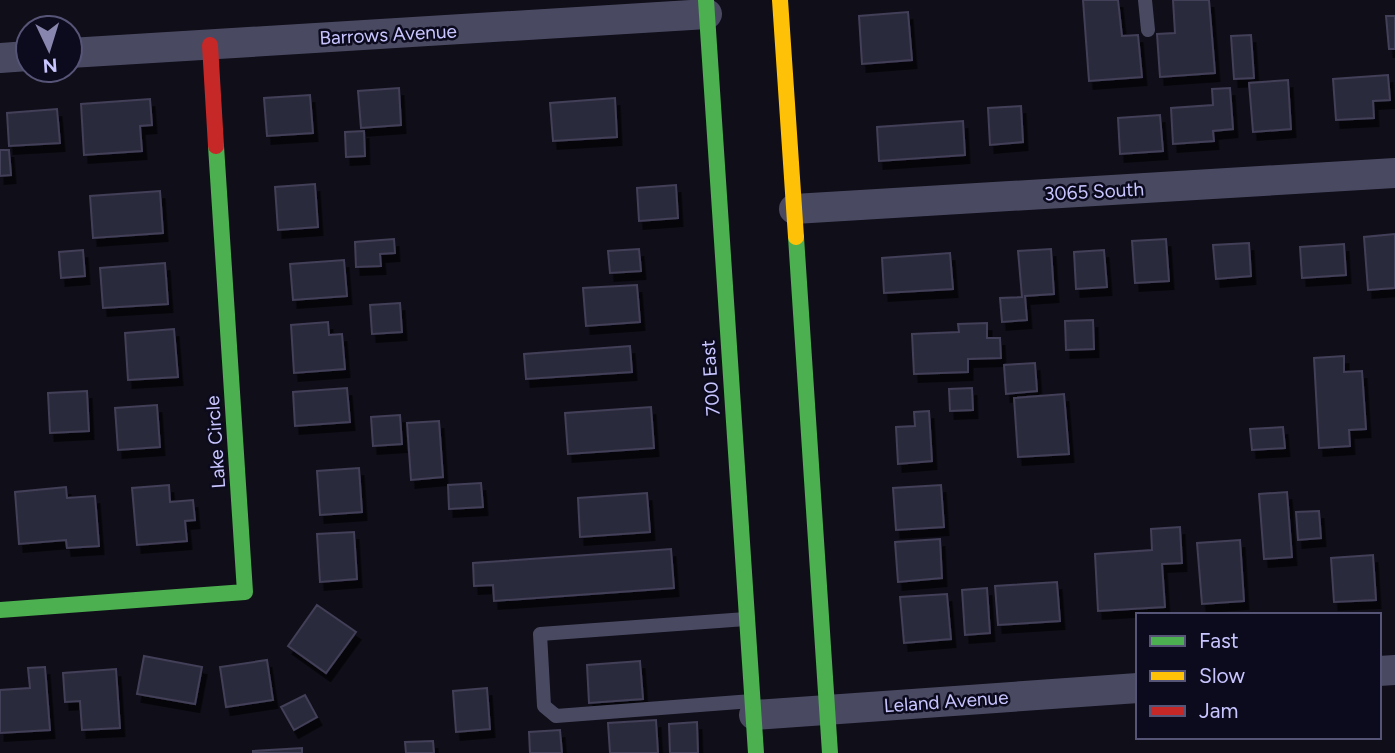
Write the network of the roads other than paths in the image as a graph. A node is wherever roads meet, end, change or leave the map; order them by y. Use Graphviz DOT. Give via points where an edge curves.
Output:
graph roads {
  1 [pos="780,0"];
  2 [pos="1145,0"];
  3 [pos="706,7"];
  4 [pos="1148,30"];
  5 [pos="210,45"];
  6 [pos="84,52"];
  7 [pos="1395,173"];
  8 [pos="794,209"];
  9 [pos="0,610"];
  10 [pos="747,619"];
  11 [pos="1136,688"];
  12 [pos="753,708"];
  13 [pos="827,709"];
  14 [pos="756,753"];
  15 [pos="830,753"];
  1 -- 8 [label="main road"];
  2 -- 4 [label="lane"];
  3 -- 5 [label="street, Barrows Avenue"];
  3 -- 10 [label="main road, 700 East"];
  5 -- 6 [label="street, Barrows Avenue"];
  5 -- 9 [label="main road, Lake Circle" via="245,592"];
  7 -- 8 [label="street, 3065 South"];
  8 -- 13 [label="main road"];
  10 -- 12 [label="main road, 700 East"];
  10 -- 12 [label="lane" via="540,634 544,706 556,716"];
  11 -- 13 [label="street, Leland Avenue"];
  12 -- 13 [label="street, Leland Avenue"];
  12 -- 14 [label="main road, 700 East"];
  13 -- 15 [label="main road"];
}
